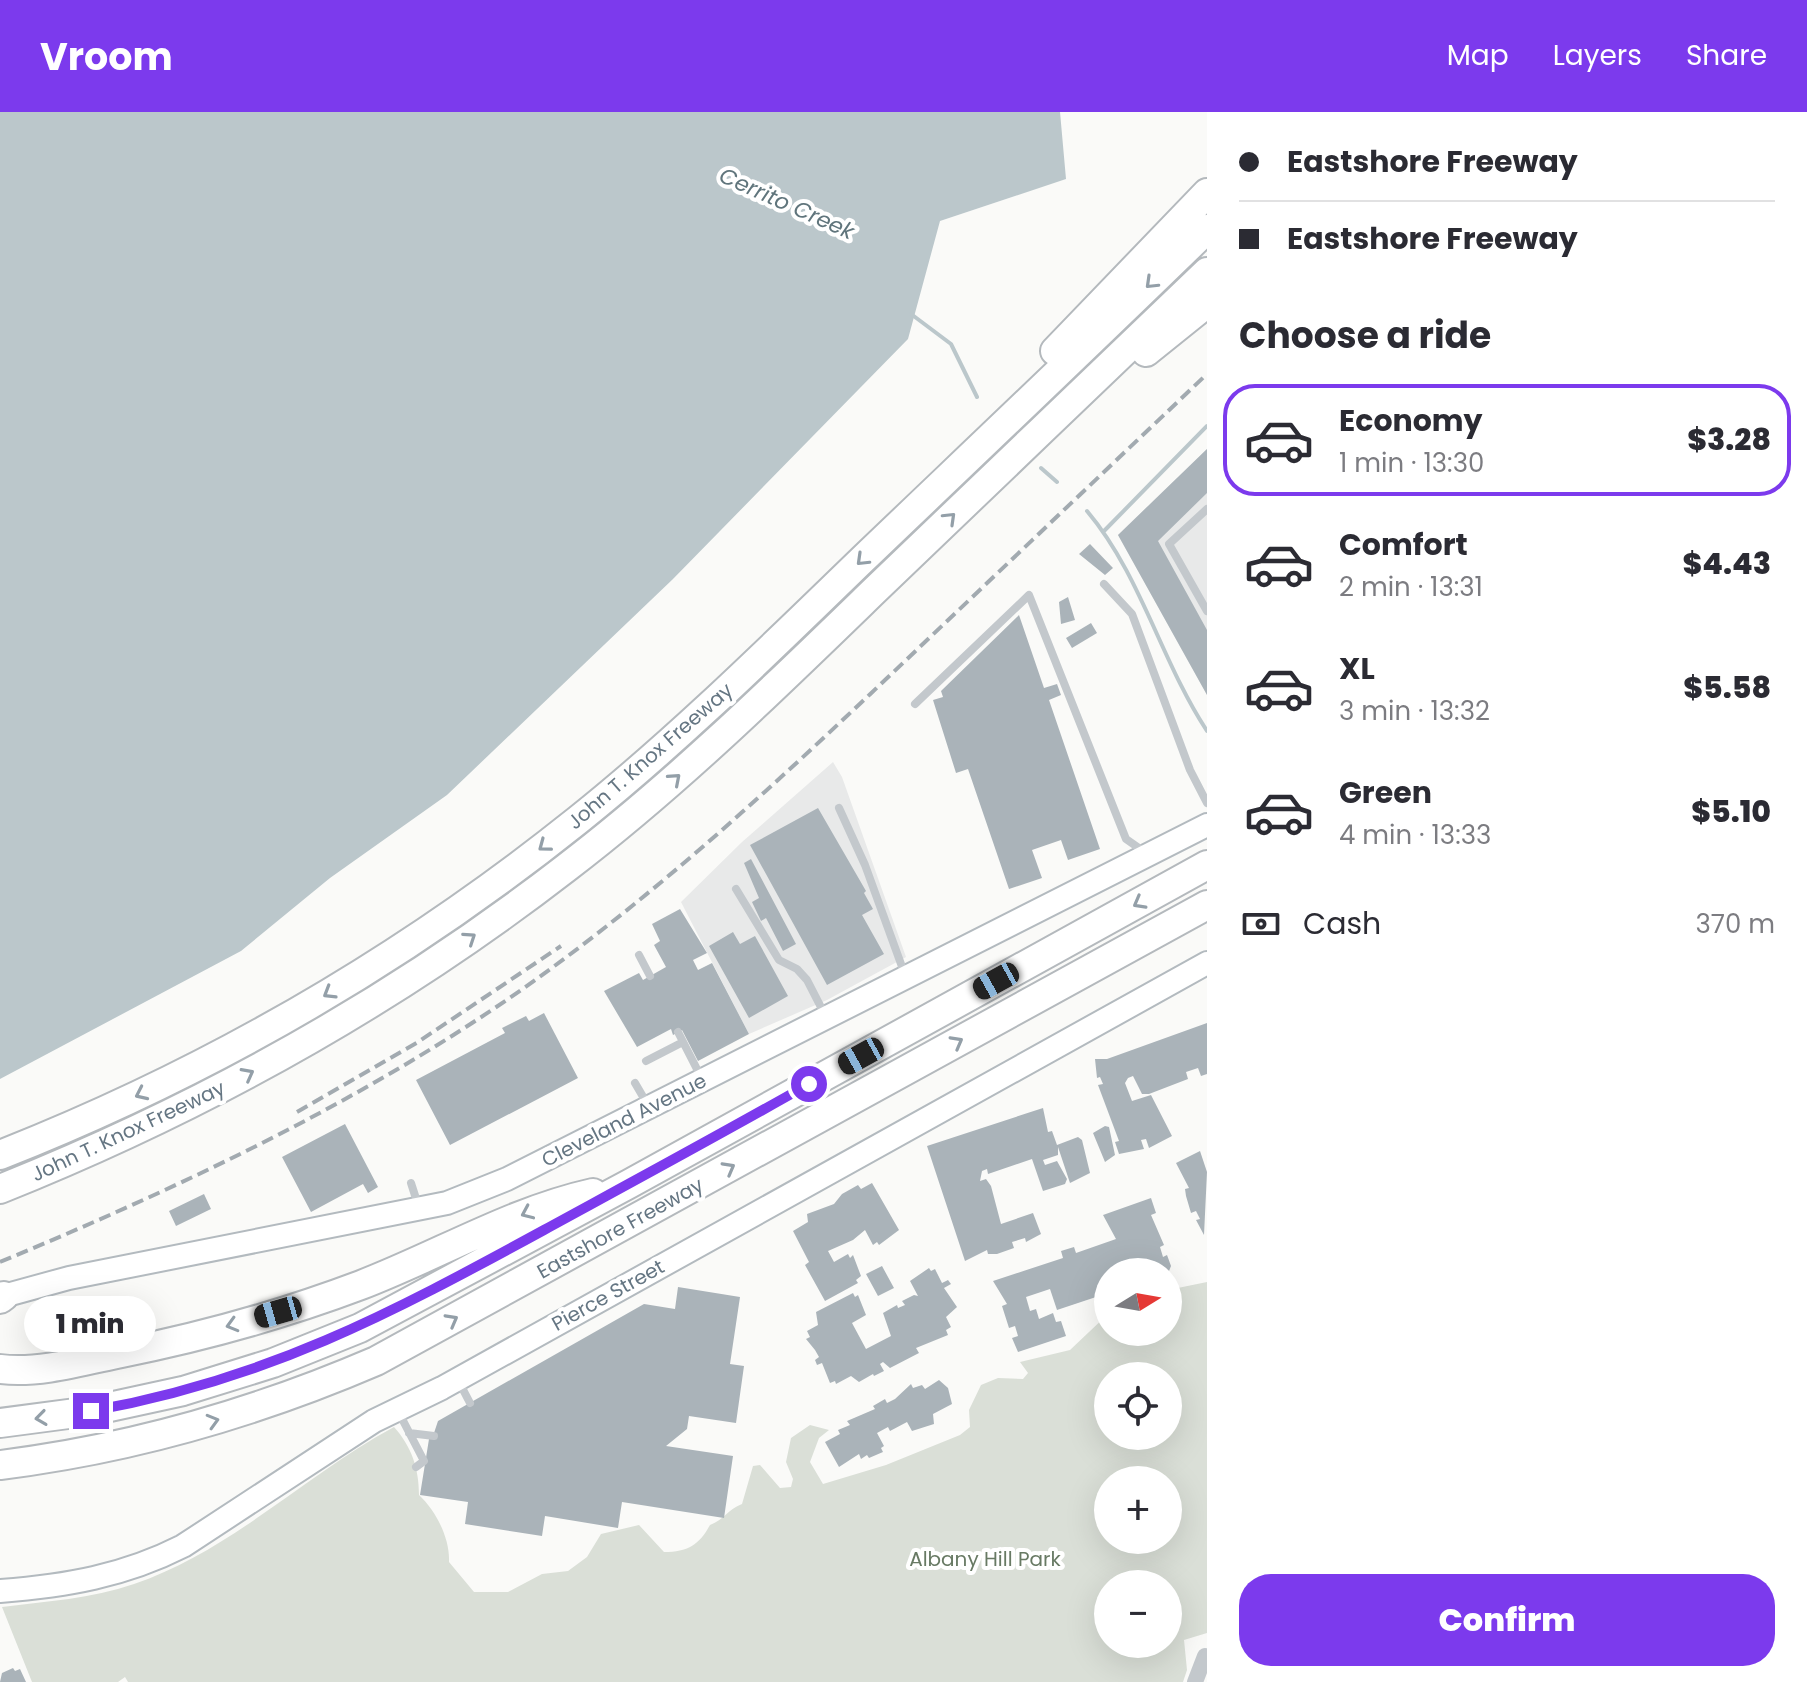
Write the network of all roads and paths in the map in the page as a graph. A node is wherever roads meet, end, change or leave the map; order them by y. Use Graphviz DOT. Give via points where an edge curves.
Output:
graph roads {
  1 [pos="1207,193"];
  2 [pos="1207,229"];
  3 [pos="1207,272"];
  4 [pos="1207,303"];
  5 [pos="1087,387"];
  6 [pos="1207,509"];
  7 [pos="902,522"];
  8 [pos="1104,584"];
  9 [pos="1207,611"];
  10 [pos="915,704"];
  11 [pos="1207,803"];
  12 [pos="839,808"];
  13 [pos="1207,825"];
  14 [pos="1150,856"];
  15 [pos="1207,865"];
  16 [pos="736,889"];
  17 [pos="1207,905"];
  18 [pos="639,955"];
  19 [pos="1207,963"];
  20 [pos="650,976"];
  21 [pos="907,979"];
  22 [pos="827,1019"];
  23 [pos="678,1032"];
  24 [pos="683,1042"];
  25 [pos="646,1061"];
  26 [pos="703,1081"];
  27 [pos="635,1083"];
  28 [pos="650,1108"];
  29 [pos="0,1155"];
  30 [pos="411,1183"];
  31 [pos="629,1184"];
  32 [pos="0,1189"];
  33 [pos="419,1209"];
  34 [pos="1,1298"];
  35 [pos="8,1368"];
  36 [pos="458,1379"];
  37 [pos="470,1403"];
  38 [pos="398,1411"];
  39 [pos="0,1423"];
  40 [pos="409,1433"];
  41 [pos="165,1434"];
  42 [pos="434,1436"];
  43 [pos="0,1465"];
  44 [pos="416,1467"];
  45 [pos="0,1481"];
  46 [pos="0,1591"];
  47 [pos="1205,1656"];
  48 [pos="1195,1682"];
  1 -- 7 [label="highway" via="910,499"];
  2 -- 7 [label="highway, John T. Knox Freeway, one-way"];
  3 -- 5 [label="highway, John T. Knox Freeway"];
  4 -- 5 [label="highway" via="1147,351"];
  32 -- 5 [label="highway, John T. Knox Freeway, one-way" via="132,1133 266,1064 397,987 521,903 707,750"];
  6 -- 9 [label="lane" via="1169,544"];
  7 -- 29 [label="highway, John T. Knox Freeway, one-way" via="651,758 455,911 238,1045 116,1106"];
  8 -- 11 [label="lane" via="1132,614"];
  10 -- 14 [label="lane" via="1029,595 1126,839"];
  12 -- 21 [label="lane"];
  13 -- 14 [label="street, Cleveland Avenue"];
  14 -- 21 [label="street, Cleveland Avenue"];
  15 -- 31 [label="highway, Eastshore Freeway, one-way"];
  16 -- 22 [label="lane" via="779,960 807,980"];
  41 -- 17 [label="highway, Eastshore Freeway, one-way" via="285,1397 395,1351"];
  18 -- 20 [label="lane"];
  19 -- 36 [label="street, Pierce Street"];
  21 -- 22 [label="street, Cleveland Avenue"];
  22 -- 26 [label="street, Cleveland Avenue"];
  23 -- 24 [label="lane"];
  24 -- 25 [label="lane"];
  24 -- 26 [label="lane"];
  26 -- 28 [label="street, Cleveland Avenue"];
  27 -- 28 [label="lane"];
  28 -- 33 [label="street, Cleveland Avenue" via="507,1179"];
  30 -- 33 [label="lane"];
  31 -- 35 [label="highway, one-way" via="551,1202 385,1275 292,1308 130,1352"];
  31 -- 39 [label="highway, Eastshore Freeway, one-way" via="388,1314 302,1352 153,1399"];
  33 -- 34 [label="street, Cleveland Avenue" via="69,1278"];
  36 -- 37 [label="lane"];
  36 -- 38 [label="street, Pierce Street"];
  38 -- 40 [label="lane"];
  38 -- 46 [label="street, Pierce Street" via="374,1421 154,1561 90,1581"];
  40 -- 42 [label="lane"];
  40 -- 44 [label="lane" via="424,1461"];
  41 -- 43 [label="highway, Eastshore Freeway"];
  41 -- 45 [label="highway"];
  47 -- 48 [label="street"];
}
